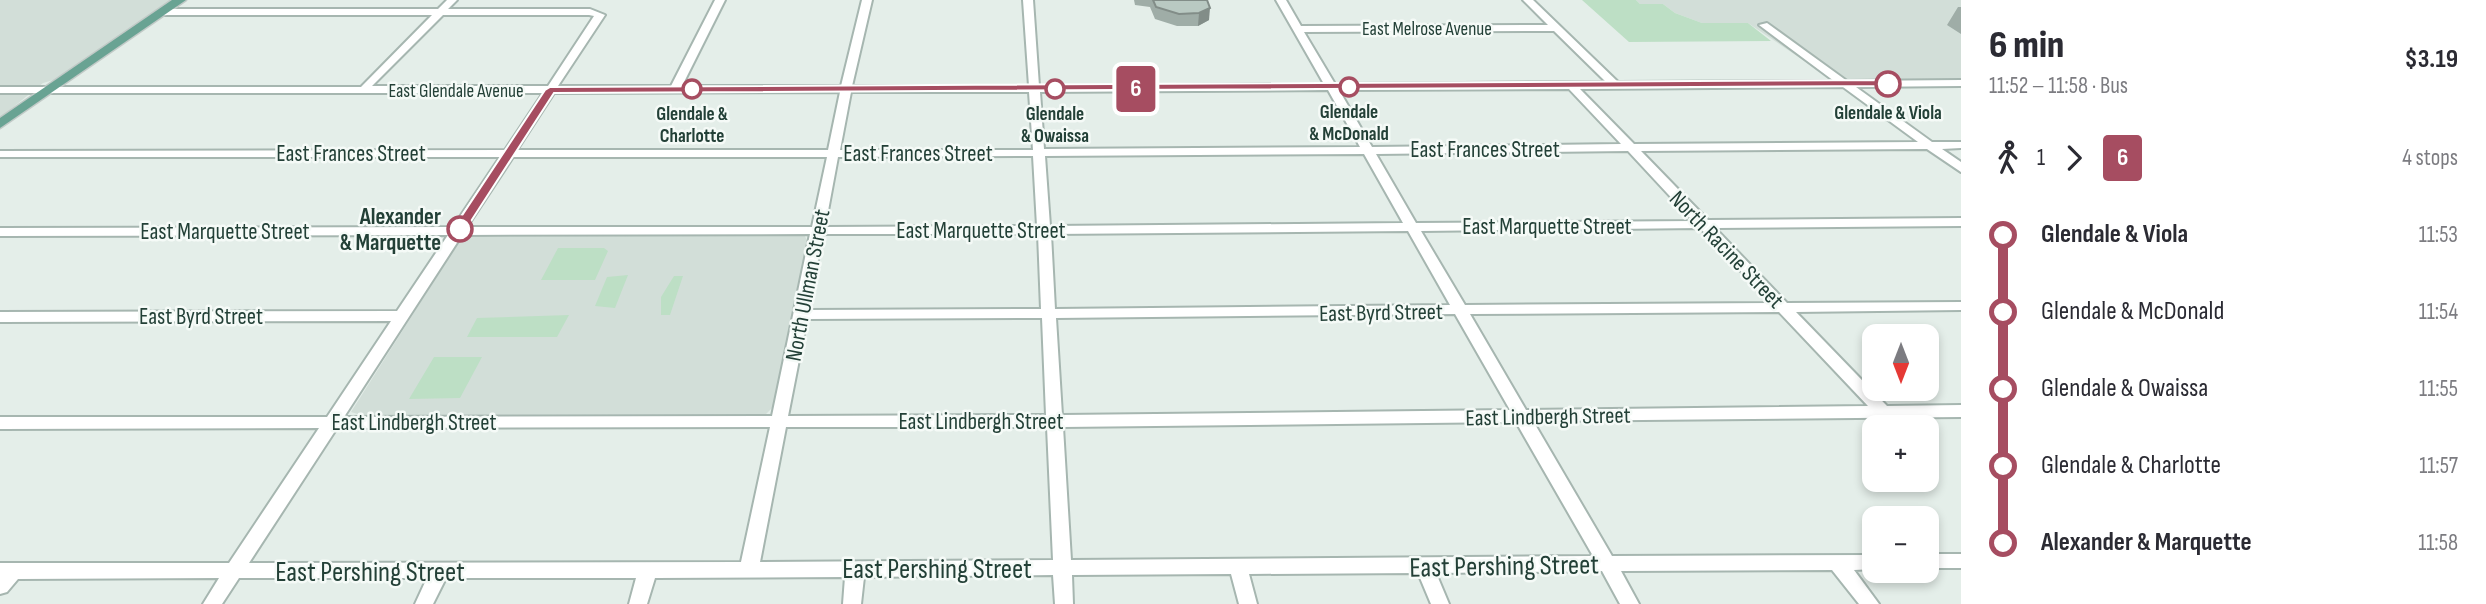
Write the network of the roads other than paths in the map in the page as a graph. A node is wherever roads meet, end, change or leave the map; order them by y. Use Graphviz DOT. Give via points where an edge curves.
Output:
graph roads {
  1 [pos="180,0"];
  2 [pos="452,0"];
  3 [pos="720,0"];
  4 [pos="867,0"];
  5 [pos="1028,0"];
  6 [pos="1281,0"];
  7 [pos="1528,0"];
  8 [pos="162,12"];
  9 [pos="440,12"];
  10 [pos="1764,25"];
  11 [pos="1556,27"];
  12 [pos="1297,29"];
  13 [pos="1961,83"];
  14 [pos="1845,84"];
  15 [pos="1615,85"];
  16 [pos="1572,86"];
  17 [pos="1331,87"];
  18 [pos="675,89"];
  19 [pos="846,89"];
  20 [pos="1032,89"];
  21 [pos="0,90"];
  22 [pos="48,90"];
  23 [pos="363,90"];
  24 [pos="550,90"];
  25 [pos="0,124"];
  26 [pos="1930,145"];
  27 [pos="1961,145"];
  28 [pos="1631,148"];
  29 [pos="1367,150"];
  30 [pos="508,153"];
  31 [pos="833,153"];
  32 [pos="1037,153"];
  33 [pos="0,154"];
  34 [pos="1961,168"];
  35 [pos="1961,222"];
  36 [pos="1704,225"];
  37 [pos="1412,227"];
  38 [pos="819,230"];
  39 [pos="1044,230"];
  40 [pos="458,231"];
  41 [pos="0,232"];
  42 [pos="1961,306"];
  43 [pos="1784,308"];
  44 [pos="1461,311"];
  45 [pos="800,315"];
  46 [pos="1048,315"];
  47 [pos="403,316"];
  48 [pos="0,317"];
  49 [pos="1961,411"];
  50 [pos="1883,412"];
  51 [pos="1521,416"];
  52 [pos="780,421"];
  53 [pos="1055,421"];
  54 [pos="333,422"];
  55 [pos="0,423"];
  56 [pos="1939,561"];
  57 [pos="1961,561"];
  58 [pos="1837,562"];
  59 [pos="1862,562"];
  60 [pos="1607,564"];
  61 [pos="1238,566"];
  62 [pos="1424,566"];
  63 [pos="855,568"];
  64 [pos="1062,568"];
  65 [pos="648,569"];
  66 [pos="749,570"];
  67 [pos="6,571"];
  68 [pos="440,571"];
  69 [pos="233,572"];
  70 [pos="0,586"];
  71 [pos="212,604"];
  72 [pos="424,604"];
  73 [pos="638,604"];
  74 [pos="852,604"];
  75 [pos="1064,604"];
  76 [pos="1248,604"];
  77 [pos="1440,604"];
  78 [pos="1630,604"];
  79 [pos="1870,604"];
  1 -- 8 [label="main road"];
  2 -- 9 [label="street"];
  3 -- 18 [label="street"];
  4 -- 19 [label="street, North Ullman Street"];
  5 -- 20 [label="street"];
  6 -- 12 [label="street"];
  7 -- 11 [label="street"];
  8 -- 9 [label="street"];
  8 -- 22 [label="main road"];
  9 -- 23 [label="street"];
  9 -- 24 [label="street" via="597,13"];
  10 -- 14 [label="street"];
  11 -- 12 [label="street, East Melrose Avenue"];
  11 -- 15 [label="street"];
  12 -- 17 [label="street"];
  13 -- 14 [label="street, East Glendale Avenue"];
  14 -- 15 [label="street, East Glendale Avenue"];
  14 -- 26 [label="street"];
  15 -- 16 [label="street, East Glendale Avenue"];
  16 -- 17 [label="street, East Glendale Avenue"];
  16 -- 28 [label="street, North Racine Street"];
  17 -- 20 [label="street, East Glendale Avenue"];
  17 -- 29 [label="street"];
  18 -- 19 [label="street, East Glendale Avenue"];
  18 -- 24 [label="street, East Glendale Avenue"];
  19 -- 20 [label="street, East Glendale Avenue"];
  19 -- 31 [label="street, North Ullman Street"];
  20 -- 32 [label="street"];
  21 -- 22 [label="street, East Glendale Avenue"];
  22 -- 23 [label="street, East Glendale Avenue"];
  22 -- 25 [label="main road"];
  23 -- 24 [label="street, East Glendale Avenue"];
  24 -- 30 [label="street"];
  26 -- 27 [label="street, East Frances Street"];
  26 -- 28 [label="street, East Frances Street"];
  26 -- 34 [label="street"];
  28 -- 29 [label="street, East Frances Street"];
  28 -- 36 [label="street, North Racine Street"];
  29 -- 32 [label="street, East Frances Street"];
  29 -- 37 [label="street"];
  30 -- 31 [label="street, East Frances Street"];
  30 -- 33 [label="street, East Frances Street"];
  30 -- 40 [label="street"];
  31 -- 32 [label="street, East Frances Street"];
  31 -- 38 [label="street, North Ullman Street"];
  32 -- 39 [label="street"];
  35 -- 36 [label="street, East Marquette Street"];
  36 -- 37 [label="street, East Marquette Street"];
  36 -- 43 [label="street, North Racine Street"];
  37 -- 39 [label="street, East Marquette Street"];
  37 -- 44 [label="street"];
  38 -- 39 [label="street, East Marquette Street"];
  38 -- 40 [label="street, East Marquette Street"];
  38 -- 45 [label="street, North Ullman Street"];
  39 -- 46 [label="street"];
  40 -- 41 [label="street, East Marquette Street"];
  40 -- 47 [label="street"];
  42 -- 43 [label="street, East Byrd Street"];
  43 -- 44 [label="street, East Byrd Street"];
  43 -- 50 [label="street, North Racine Street"];
  44 -- 46 [label="street, East Byrd Street"];
  44 -- 51 [label="street"];
  45 -- 46 [label="street, East Byrd Street"];
  45 -- 52 [label="street, North Ullman Street"];
  46 -- 53 [label="street"];
  47 -- 48 [label="street, East Byrd Street"];
  47 -- 54 [label="street"];
  49 -- 50 [label="street, East Lindbergh Street"];
  50 -- 51 [label="street, East Lindbergh Street"];
  51 -- 53 [label="street, East Lindbergh Street"];
  51 -- 60 [label="street"];
  52 -- 53 [label="street, East Lindbergh Street"];
  52 -- 54 [label="street, East Lindbergh Street"];
  52 -- 66 [label="street, North Ullman Street"];
  53 -- 64 [label="street"];
  54 -- 55 [label="street, East Lindbergh Street"];
  54 -- 69 [label="street"];
  56 -- 57 [label="street"];
  58 -- 59 [label="street, East Pershing Street"];
  58 -- 60 [label="street, East Pershing Street"];
  58 -- 79 [label="street"];
  60 -- 62 [label="street, East Pershing Street"];
  60 -- 78 [label="street"];
  61 -- 62 [label="street, East Pershing Street"];
  61 -- 64 [label="street, East Pershing Street"];
  61 -- 76 [label="street"];
  62 -- 77 [label="street"];
  63 -- 64 [label="street, East Pershing Street"];
  63 -- 66 [label="street, East Pershing Street"];
  63 -- 74 [label="street"];
  64 -- 75 [label="street"];
  65 -- 66 [label="street, East Pershing Street"];
  65 -- 68 [label="street, East Pershing Street"];
  65 -- 73 [label="street"];
  67 -- 69 [label="street, East Pershing Street"];
  67 -- 70 [label="street"];
  68 -- 69 [label="street, East Pershing Street"];
  68 -- 72 [label="street"];
  69 -- 71 [label="street"];
}
